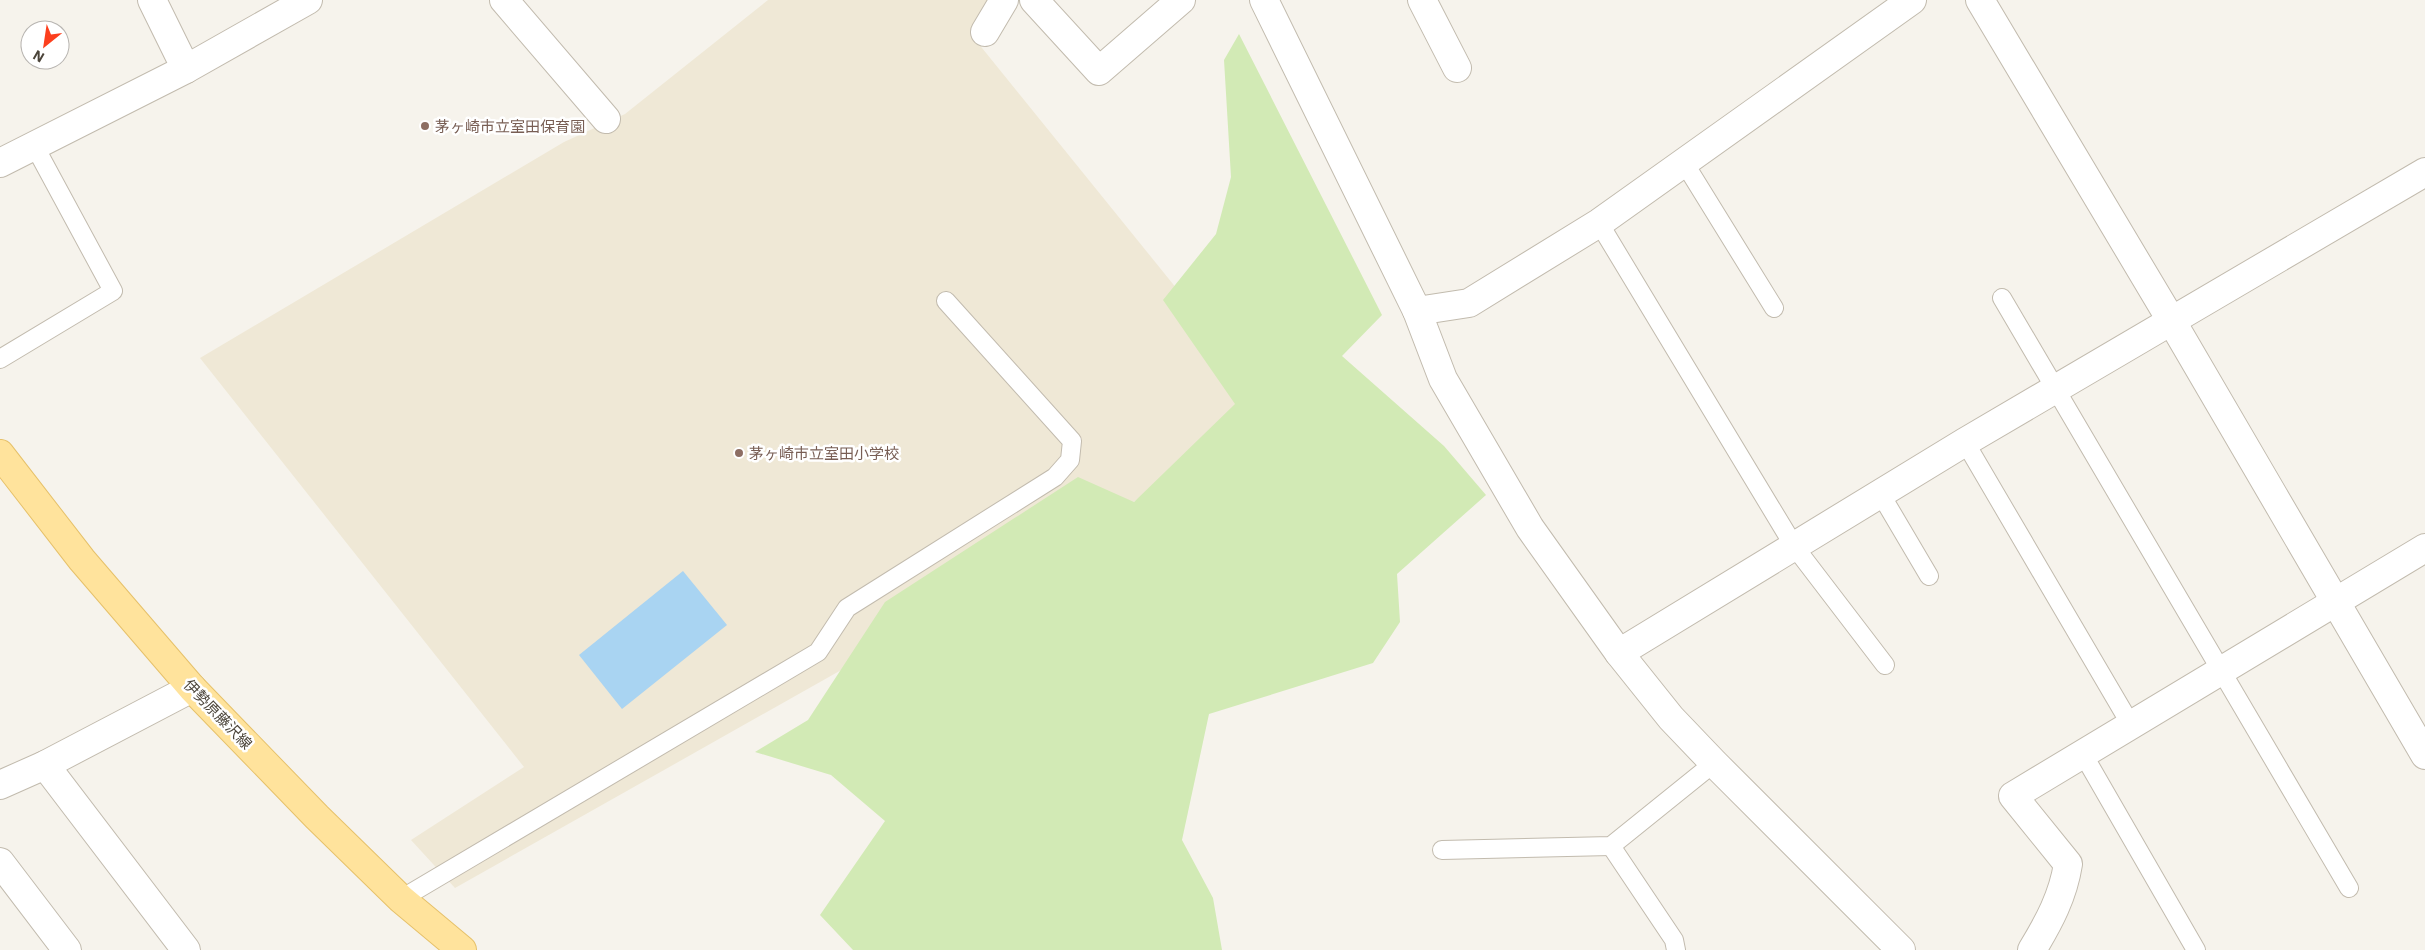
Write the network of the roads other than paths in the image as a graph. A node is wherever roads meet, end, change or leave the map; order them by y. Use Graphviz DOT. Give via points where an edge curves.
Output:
graph roads {
  1 [pos="152,0"];
  2 [pos="308,0"];
  3 [pos="504,0"];
  4 [pos="1004,0"];
  5 [pos="1034,0"];
  6 [pos="1181,0"];
  7 [pos="1264,0"];
  8 [pos="1422,0"];
  9 [pos="1912,0"];
  10 [pos="1980,0"];
  11 [pos="985,32"];
  12 [pos="1457,68"];
  13 [pos="186,69"];
  14 [pos="606,119"];
  15 [pos="34,145"];
  16 [pos="0,163"];
  17 [pos="1685,164"];
  18 [pos="2425,172"];
  19 [pos="1599,223"];
  20 [pos="2002,298"];
  21 [pos="946,301"];
  22 [pos="1774,308"];
  23 [pos="1417,311"];
  24 [pos="2172,320"];
  25 [pos="0,359"];
  26 [pos="2055,389"];
  27 [pos="1965,442"];
  28 [pos="0,454"];
  29 [pos="1880,494"];
  30 [pos="1794,546"];
  31 [pos="2425,548"];
  32 [pos="1929,576"];
  33 [pos="2336,602"];
  34 [pos="1619,654"];
  35 [pos="1885,665"];
  36 [pos="2221,671"];
  37 [pos="192,688"];
  38 [pos="2131,725"];
  39 [pos="2083,754"];
  40 [pos="2425,755"];
  41 [pos="46,764"];
  42 [pos="1714,764"];
  43 [pos="0,785"];
  44 [pos="1611,846"];
  45 [pos="1442,850"];
  46 [pos="0,862"];
  47 [pos="2349,888"];
  48 [pos="401,899"];
  49 [pos="67,950"];
  50 [pos="186,950"];
  51 [pos="462,950"];
  52 [pos="1676,950"];
  53 [pos="1902,950"];
  54 [pos="2032,950"];
  55 [pos="2196,950"];
  1 -- 13 [label="street"];
  2 -- 13 [label="street"];
  3 -- 14 [label="street"];
  4 -- 11 [label="street"];
  5 -- 6 [label="street" via="1099,71"];
  7 -- 23 [label="street"];
  8 -- 12 [label="street"];
  9 -- 17 [label="street"];
  10 -- 24 [label="street"];
  13 -- 15 [label="street"];
  15 -- 16 [label="street"];
  15 -- 25 [label="lane" via="113,291"];
  17 -- 19 [label="street"];
  17 -- 22 [label="lane"];
  18 -- 24 [label="street"];
  19 -- 23 [label="street" via="1469,303"];
  19 -- 30 [label="lane"];
  20 -- 26 [label="lane"];
  21 -- 48 [label="lane" via="1072,441 1070,460 1055,477 847,608 818,652"];
  23 -- 34 [label="street" via="1443,380 1530,528"];
  24 -- 26 [label="street"];
  24 -- 33 [label="street"];
  26 -- 27 [label="street"];
  26 -- 36 [label="lane"];
  27 -- 29 [label="street"];
  27 -- 38 [label="lane"];
  28 -- 37 [label="main road, 伊勢原藤沢線" via="82,560"];
  29 -- 30 [label="street"];
  29 -- 32 [label="lane"];
  30 -- 34 [label="street"];
  30 -- 35 [label="lane"];
  31 -- 33 [label="street"];
  33 -- 36 [label="street"];
  33 -- 40 [label="street"];
  34 -- 42 [label="street"];
  36 -- 38 [label="street"];
  36 -- 47 [label="lane"];
  37 -- 41 [label="street"];
  37 -- 48 [label="main road, 伊勢原藤沢線" via="317,818"];
  38 -- 39 [label="street"];
  39 -- 54 [label="street" via="2013,796 2068,864 2065,884 2052,917"];
  39 -- 55 [label="lane"];
  41 -- 43 [label="street"];
  41 -- 50 [label="street"];
  42 -- 44 [label="lane"];
  42 -- 53 [label="street"];
  44 -- 45 [label="lane"];
  44 -- 52 [label="lane" via="1674,940"];
  46 -- 49 [label="street"];
  48 -- 51 [label="main road, 伊勢原藤沢線"];
}
